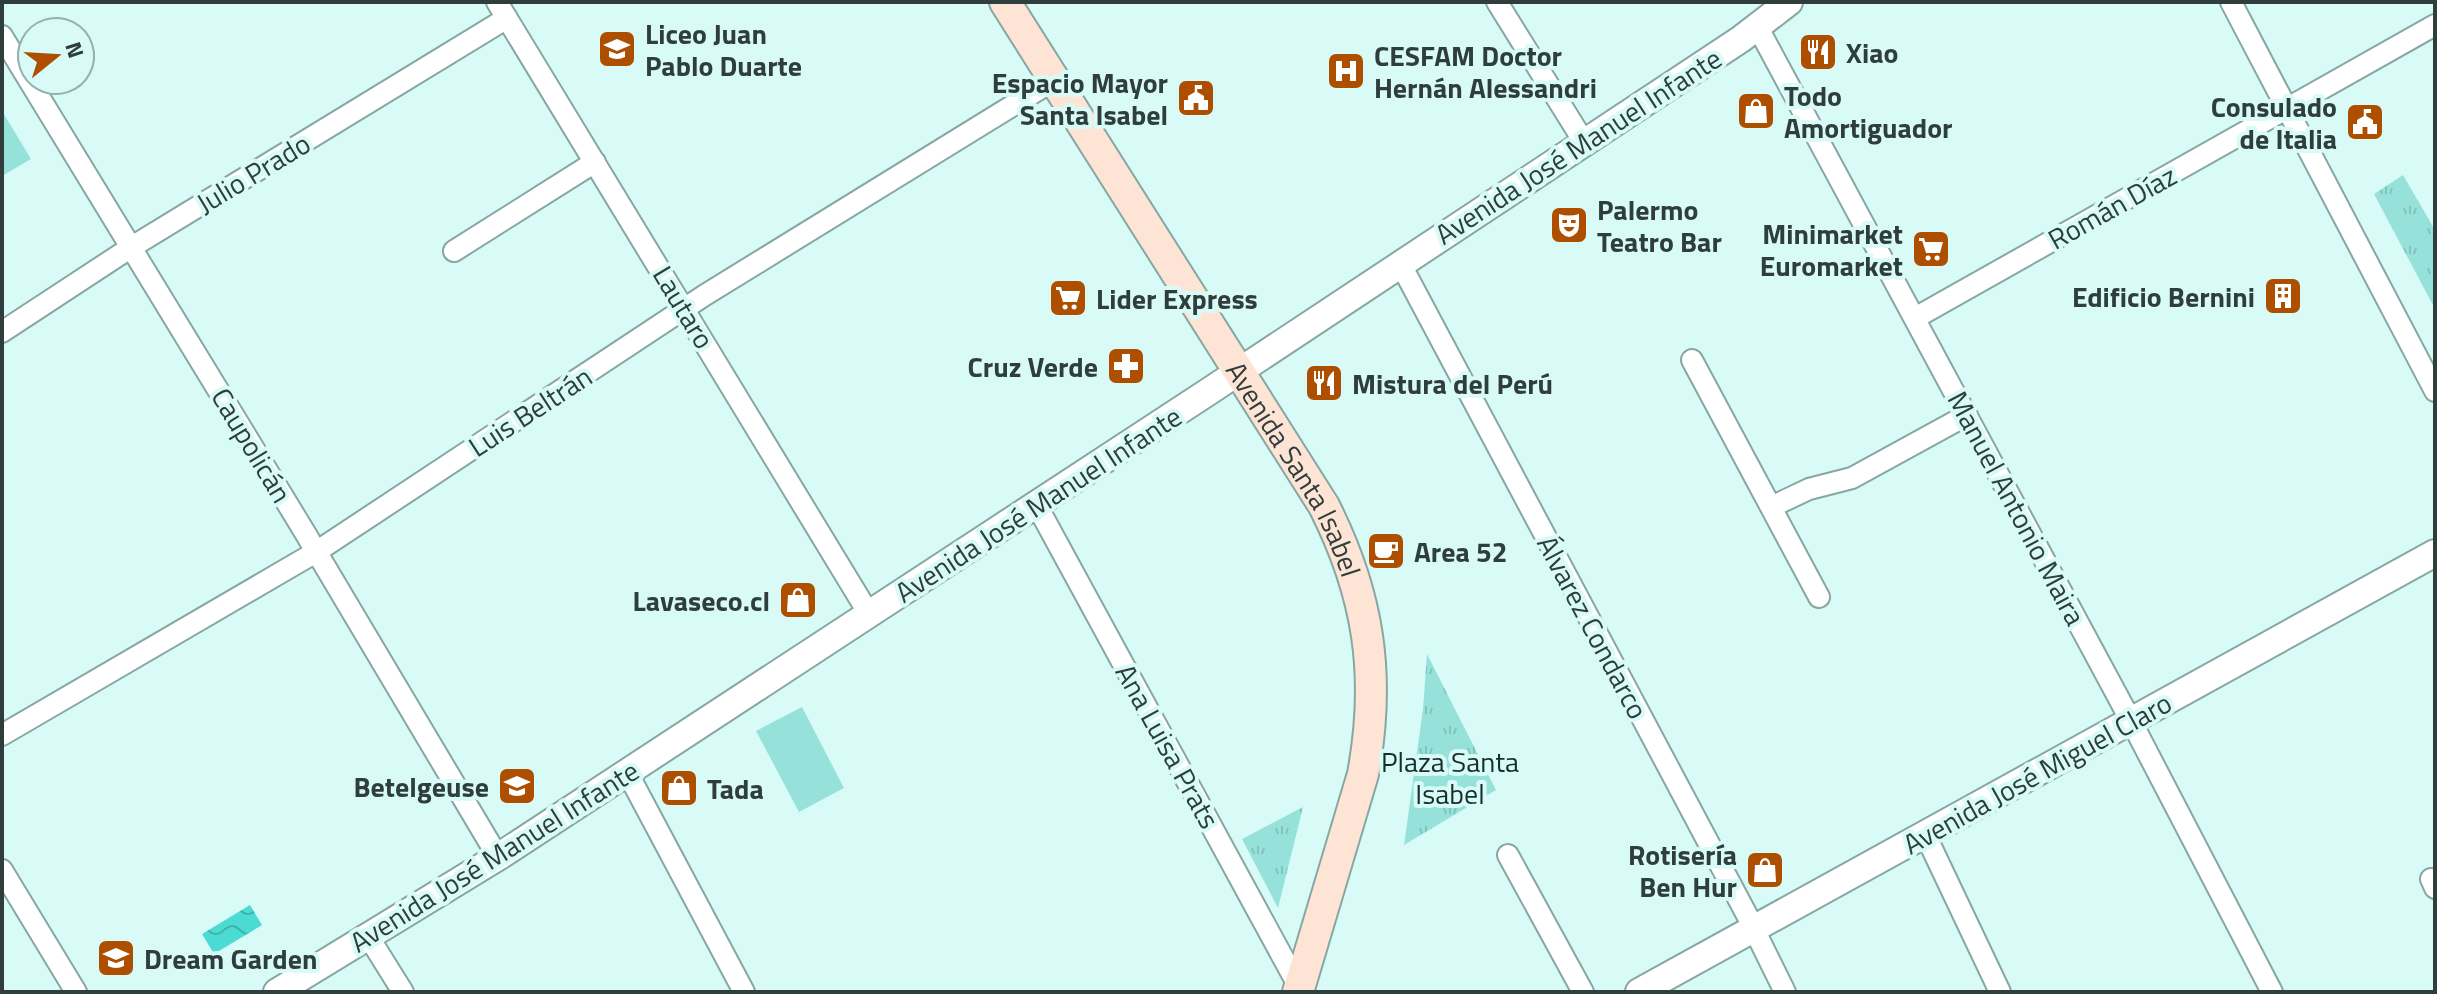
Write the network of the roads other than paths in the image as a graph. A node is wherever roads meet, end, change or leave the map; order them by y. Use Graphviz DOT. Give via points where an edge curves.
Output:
graph roads {
  1 [pos="1005,2"];
  2 [pos="1497,2"];
  3 [pos="1789,2"];
  4 [pos="2231,2"];
  5 [pos="502,10"];
  6 [pos="2435,25"];
  7 [pos="1757,26"];
  8 [pos="2,36"];
  9 [pos="1054,80"];
  10 [pos="2286,109"];
  11 [pos="1584,142"];
  12 [pos="595,162"];
  13 [pos="130,248"];
  14 [pos="454,251"];
  15 [pos="1400,263"];
  16 [pos="685,309"];
  17 [pos="1915,318"];
  18 [pos="2,332"];
  19 [pos="1692,360"];
  20 [pos="1239,371"];
  21 [pos="2435,391"];
  22 [pos="1967,415"];
  23 [pos="1036,504"];
  24 [pos="1771,507"];
  25 [pos="316,552"];
  26 [pos="2435,553"];
  27 [pos="1819,597"];
  28 [pos="869,614"];
  29 [pos="2131,721"];
  30 [pos="2,735"];
  31 [pos="627,772"];
  32 [pos="1925,834"];
  33 [pos="1508,855"];
  34 [pos="498,857"];
  35 [pos="2,870"];
  36 [pos="1753,929"];
  37 [pos="368,936"];
  38 [pos="1299,990"];
  39 [pos="76,992"];
  40 [pos="277,992"];
  41 [pos="403,992"];
  42 [pos="744,992"];
  43 [pos="1583,992"];
  44 [pos="1639,992"];
  45 [pos="1785,992"];
  46 [pos="2000,992"];
  47 [pos="2272,992"];
  1 -- 9 [label="main road, Avenida Santa Isabel"];
  2 -- 11 [label="street"];
  3 -- 7 [label="street, Avenida José Manuel Infante"];
  4 -- 10 [label="street"];
  5 -- 12 [label="street, Lautaro"];
  5 -- 13 [label="street, Julio Prado"];
  6 -- 10 [label="street, Román Díaz"];
  7 -- 11 [label="street, Avenida José Manuel Infante"];
  7 -- 17 [label="street, Manuel Antonio Maira"];
  8 -- 13 [label="street, Caupolicán"];
  9 -- 16 [label="street, Luis Beltrán"];
  9 -- 20 [label="main road, Avenida Santa Isabel"];
  10 -- 17 [label="street, Román Díaz"];
  10 -- 21 [label="street"];
  11 -- 15 [label="street, Avenida José Manuel Infante"];
  12 -- 14 [label="street"];
  12 -- 16 [label="street, Lautaro"];
  13 -- 18 [label="street, Julio Prado"];
  13 -- 25 [label="street, Caupolicán"];
  15 -- 20 [label="street, Avenida José Manuel Infante"];
  15 -- 36 [label="street, Álvarez Condarco"];
  16 -- 25 [label="street, Luis Beltrán"];
  16 -- 28 [label="street, Lautaro"];
  17 -- 22 [label="street, Manuel Antonio Maira"];
  19 -- 24 [label="street"];
  20 -- 23 [label="street, Avenida José Manuel Infante"];
  20 -- 38 [label="main road, Avenida Santa Isabel" via="1339,537 1362,603 1372,671 1363,774"];
  22 -- 24 [label="street" via="1852,478 1809,489"];
  22 -- 29 [label="street, Manuel Antonio Maira"];
  23 -- 28 [label="street, Avenida José Manuel Infante"];
  23 -- 38 [label="street, Ana Luisa Prats"];
  24 -- 27 [label="street"];
  25 -- 30 [label="street, Luis Beltrán"];
  25 -- 34 [label="street, Caupolicán"];
  26 -- 29 [label="street, Avenida José Miguel Claro"];
  28 -- 31 [label="street, Avenida José Manuel Infante"];
  29 -- 32 [label="street, Avenida José Miguel Claro"];
  29 -- 47 [label="street, Manuel Antonio Maira"];
  31 -- 34 [label="street, Avenida José Manuel Infante"];
  31 -- 42 [label="street"];
  32 -- 36 [label="street, Avenida José Miguel Claro"];
  32 -- 46 [label="street"];
  33 -- 43 [label="street"];
  34 -- 37 [label="street, Avenida José Manuel Infante"];
  35 -- 39 [label="street"];
  36 -- 44 [label="street, Avenida José Miguel Claro"];
  36 -- 45 [label="street, Álvarez Condarco"];
  37 -- 40 [label="street, Avenida José Manuel Infante"];
  37 -- 41 [label="street"];
}
